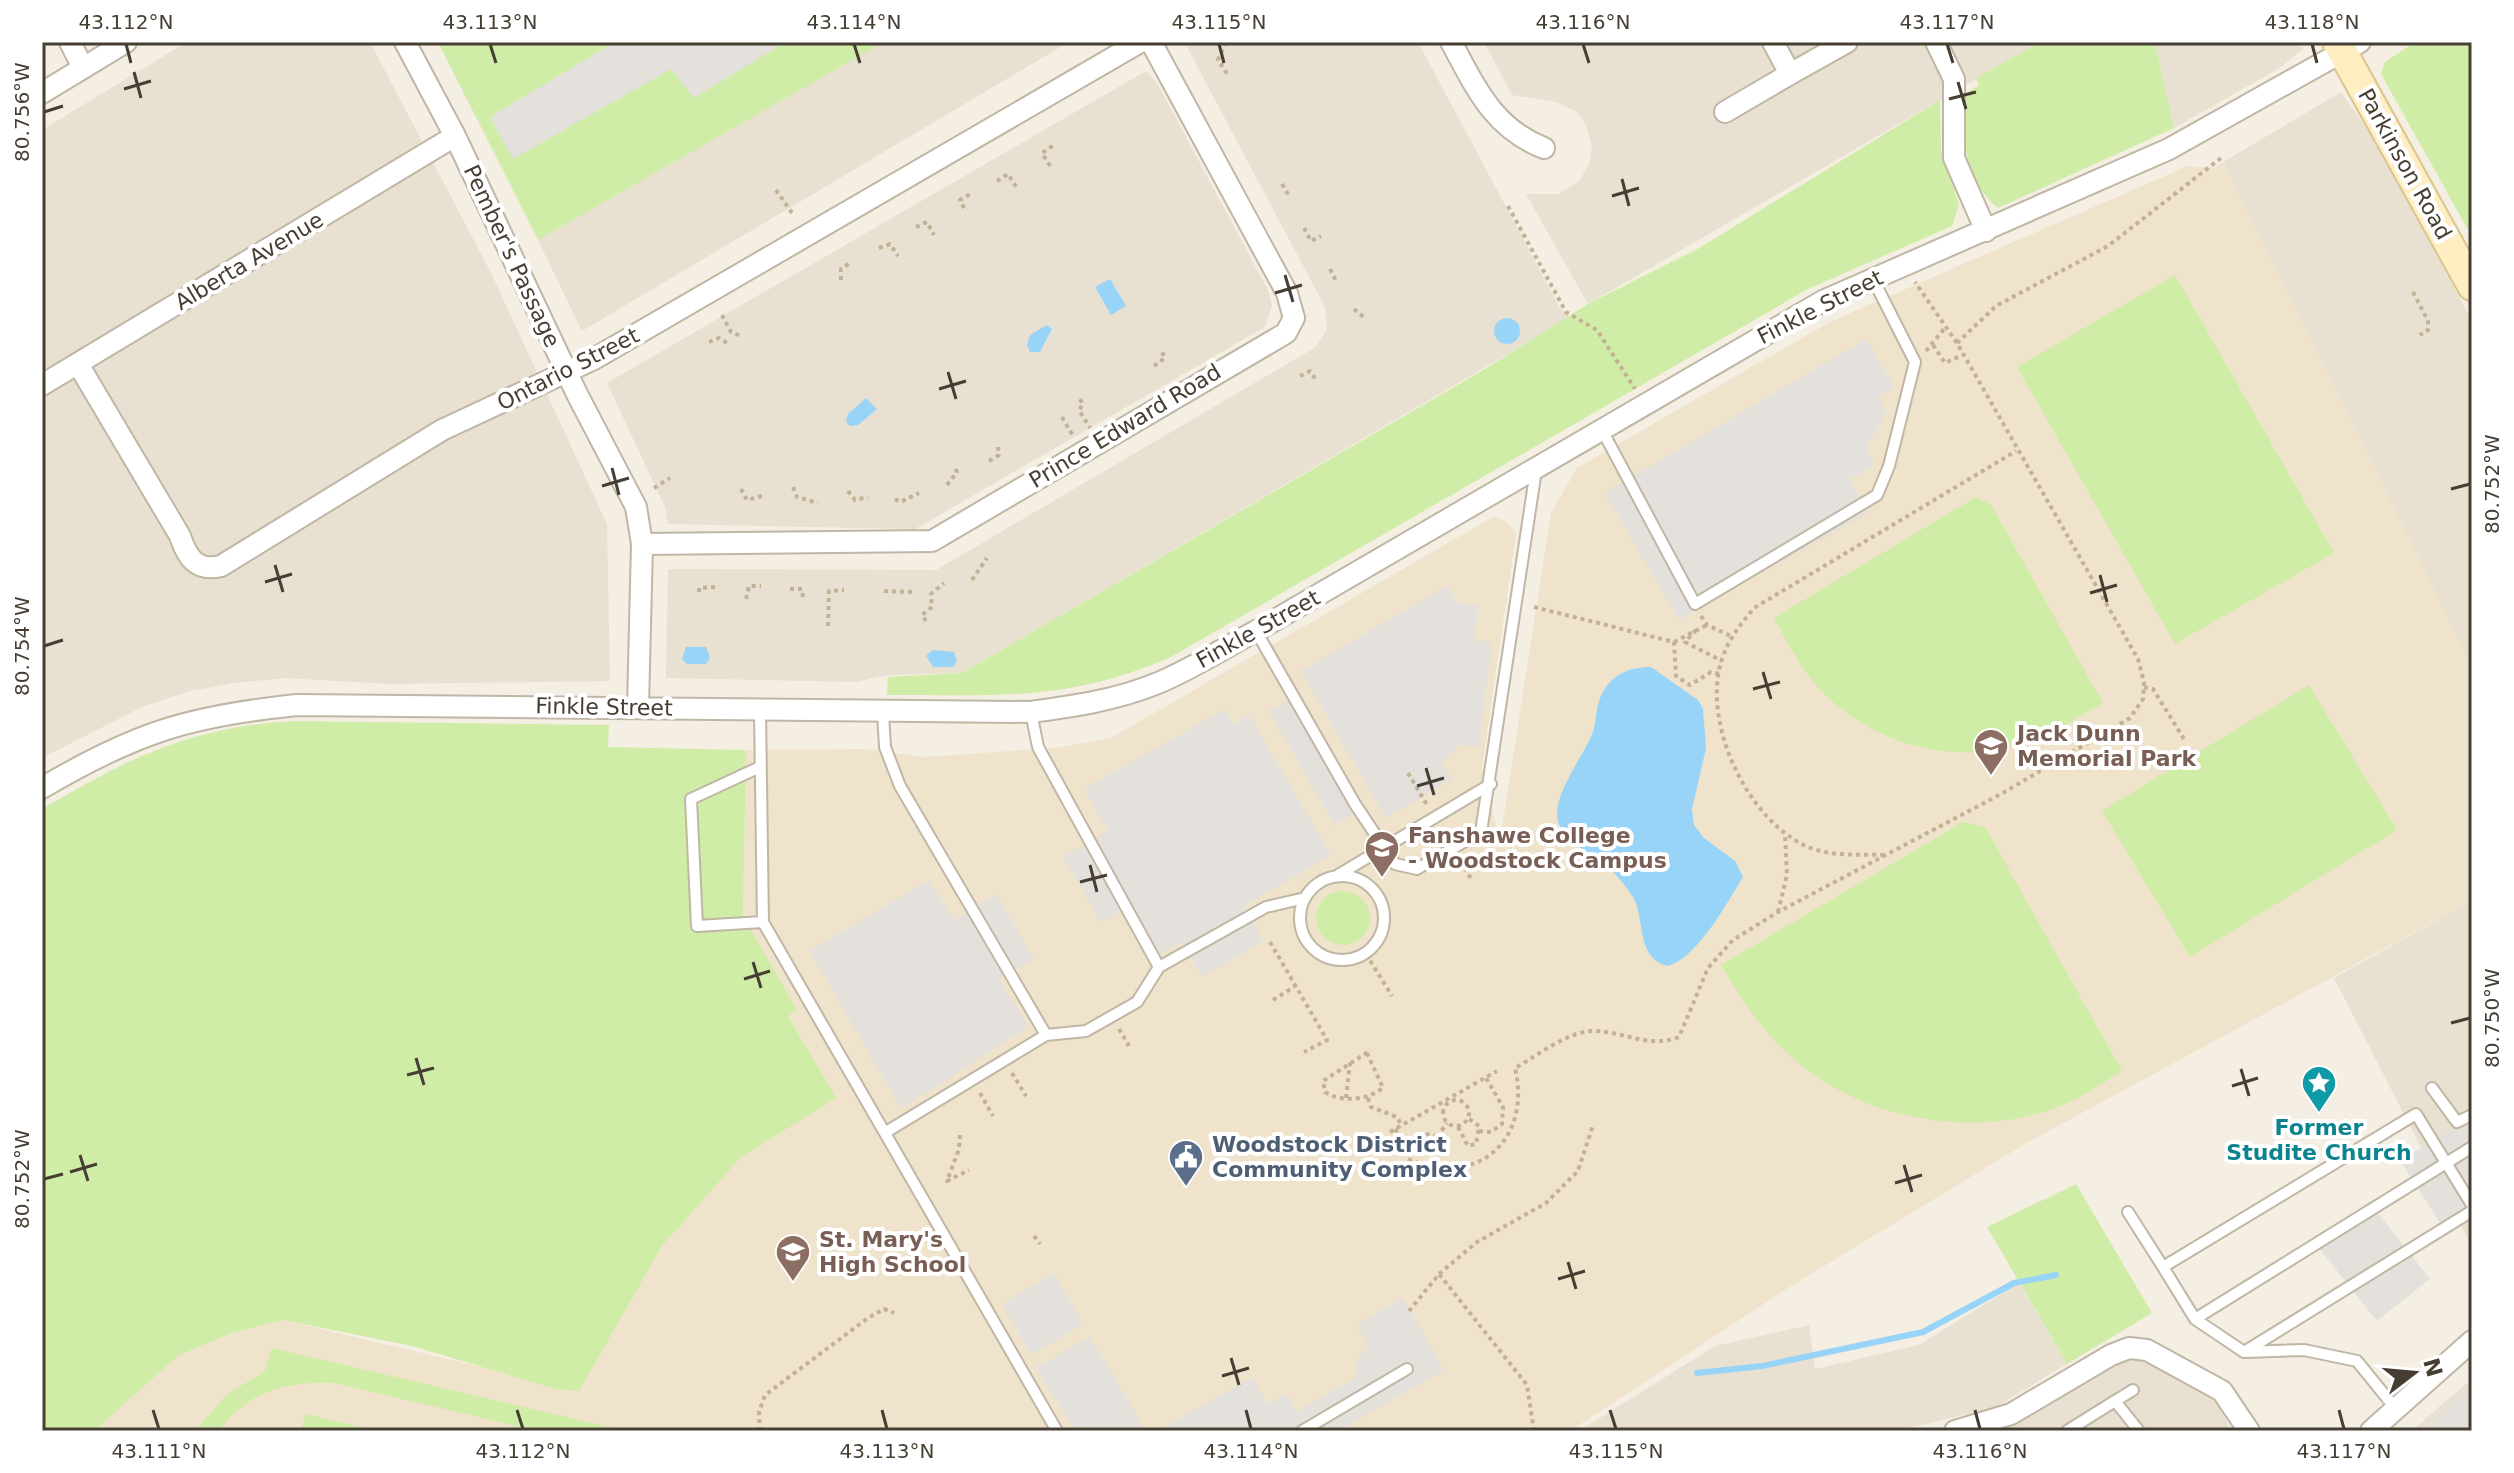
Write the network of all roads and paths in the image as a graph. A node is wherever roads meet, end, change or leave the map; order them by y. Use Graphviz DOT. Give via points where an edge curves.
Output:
graph roads {
  1 [pos="70,42"];
  2 [pos="126,42"];
  3 [pos="405,42"];
  4 [pos="1140,42"];
  5 [pos="1151,42"];
  6 [pos="1226,42"];
  7 [pos="1451,42"];
  8 [pos="1773,42"];
  9 [pos="1847,42"];
  10 [pos="1936,42"];
  11 [pos="2347,46"];
  12 [pos="83,68"];
  13 [pos="1790,74"];
  14 [pos="1228,75"];
  15 [pos="42,93"];
  16 [pos="1725,112"];
  17 [pos="455,136"];
  18 [pos="1054,145"];
  19 [pos="1544,148"];
  20 [pos="2221,158"];
  21 [pos="1050,166"];
  22 [pos="997,181"];
  23 [pos="1282,184"];
  24 [pos="1017,188"];
  25 [pos="776,190"];
  26 [pos="972,193"];
  27 [pos="1289,196"];
  28 [pos="1508,206"];
  29 [pos="964,208"];
  30 [pos="792,213"];
  31 [pos="916,227"];
  32 [pos="1304,228"];
  33 [pos="1986,231"];
  34 [pos="934,235"];
  35 [pos="1321,236"];
  36 [pos="879,248"];
  37 [pos="898,256"];
  38 [pos="850,263"];
  39 [pos="1330,269"];
  40 [pos="1873,279"];
  41 [pos="841,280"];
  42 [pos="1336,281"];
  43 [pos="1915,282"];
  44 [pos="2472,286"];
  45 [pos="2413,292"];
  46 [pos="1354,309"];
  47 [pos="722,315"];
  48 [pos="1366,319"];
  49 [pos="1944,329"];
  50 [pos="2420,335"];
  51 [pos="741,336"];
  52 [pos="709,342"];
  53 [pos="727,343"];
  54 [pos="1957,343"];
  55 [pos="1161,350"];
  56 [pos="1962,355"];
  57 [pos="78,364"];
  58 [pos="1154,366"];
  59 [pos="567,373"];
  60 [pos="1300,376"];
  61 [pos="1316,380"];
  62 [pos="42,385"];
  63 [pos="1080,399"];
  64 [pos="1644,405"];
  65 [pos="1602,430"];
  66 [pos="1098,442"];
  67 [pos="998,447"];
  68 [pos="2016,451"];
  69 [pos="989,461"];
  70 [pos="955,468"];
  71 [pos="1537,468"];
  72 [pos="670,478"];
  73 [pos="947,485"];
  74 [pos="793,487"];
  75 [pos="654,488"];
  76 [pos="741,489"];
  77 [pos="848,491"];
  78 [pos="919,493"];
  79 [pos="762,496"];
  80 [pos="868,497"];
  81 [pos="895,499"];
  82 [pos="818,503"];
  83 [pos="642,544"];
  84 [pos="987,558"];
  85 [pos="972,580"];
  86 [pos="944,583"];
  87 [pos="761,586"];
  88 [pos="715,587"];
  89 [pos="790,589"];
  90 [pos="844,590"];
  91 [pos="884,591"];
  92 [pos="699,592"];
  93 [pos="913,592"];
  94 [pos="803,598"];
  95 [pos="746,599"];
  96 [pos="1695,604"];
  97 [pos="1534,607"];
  98 [pos="926,621"];
  99 [pos="1707,625"];
  100 [pos="828,626"];
  101 [pos="1696,630"];
  102 [pos="1256,631"];
  103 [pos="1731,636"];
  104 [pos="1674,642"];
  105 [pos="1722,661"];
  106 [pos="1719,674"];
  107 [pos="2144,687"];
  108 [pos="638,706"];
  109 [pos="760,711"];
  110 [pos="1031,712"];
  111 [pos="883,713"];
  112 [pos="2184,739"];
  113 [pos="760,767"];
  114 [pos="1491,784"];
  115 [pos="42,788"];
  116 [pos="1785,835"];
  117 [pos="1383,848"];
  118 [pos="1886,855"];
  119 [pos="1338,875"];
  120 [pos="1305,898"];
  121 [pos="1778,912"];
  122 [pos="763,922"];
  123 [pos="1270,942"];
  124 [pos="1366,954"];
  125 [pos="1159,967"];
  126 [pos="1294,987"];
  127 [pos="1392,996"];
  128 [pos="1273,1000"];
  129 [pos="1046,1035"];
  130 [pos="1304,1052"];
  131 [pos="1005,1060"];
  132 [pos="1350,1063"];
  133 [pos="1497,1071"];
  134 [pos="1486,1078"];
  135 [pos="973,1080"];
  136 [pos="2432,1088"];
  137 [pos="1026,1096"];
  138 [pos="1346,1098"];
  139 [pos="1368,1098"];
  140 [pos="2472,1115"];
  141 [pos="993,1116"];
  142 [pos="1468,1118"];
  143 [pos="1447,1123"];
  144 [pos="1593,1125"];
  145 [pos="1402,1126"];
  146 [pos="1458,1126"];
  147 [pos="1479,1131"];
  148 [pos="886,1132"];
  149 [pos="1491,1132"];
  150 [pos="960,1135"];
  151 [pos="1437,1137"];
  152 [pos="1507,1138"];
  153 [pos="1422,1145"];
  154 [pos="2472,1147"];
  155 [pos="1408,1159"];
  156 [pos="2445,1160"];
  157 [pos="969,1170"];
  158 [pos="2472,1205"];
  159 [pos="2472,1211"];
  160 [pos="2128,1212"];
  161 [pos="1034,1236"];
  162 [pos="1040,1244"];
  163 [pos="2163,1267"];
  164 [pos="1439,1274"];
  165 [pos="1409,1311"];
  166 [pos="894,1313"];
  167 [pos="2195,1319"];
  168 [pos="2472,1341"];
  169 [pos="2244,1352"];
  170 [pos="1407,1369"];
  171 [pos="2133,1390"];
  172 [pos="2115,1401"];
  173 [pos="2396,1409"];
  174 [pos="760,1431"];
  175 [pos="1057,1431"];
  176 [pos="1302,1431"];
  177 [pos="1534,1431"];
  178 [pos="1955,1431"];
  179 [pos="2067,1431"];
  180 [pos="2139,1431"];
  181 [pos="2249,1431"];
  182 [pos="2371,1431"];
  1 -- 12 [label="street"];
  2 -- 12 [label="street"];
  3 -- 17 [label="street, Pember's Passage"];
  4 -- 59 [label="street, Ontario Street"];
  5 -- 66 [label="street, Prince Edward Road" via="1287,293 1294,318 1286,333"];
  6 -- 14 [label="path" via="1218,60"];
  7 -- 19 [label="street" via="1483,99 1507,128"];
  8 -- 13 [label="street"];
  9 -- 13 [label="street"];
  10 -- 33 [label="street" via="1954,79 1954,158"];
  11 -- 33 [label="street, Finkle Street" via="2169,149"];
  11 -- 44 [label="main road, Parkinson Road"];
  12 -- 15 [label="street"];
  13 -- 16 [label="street"];
  17 -- 57 [label="street, Alberta Avenue"];
  17 -- 59 [label="street, Pember's Passage"];
  18 -- 21 [label="path" via="1042,153"];
  20 -- 54 [label="path" via="2108,246 1996,306"];
  22 -- 24 [label="path" via="1008,174"];
  23 -- 27 [label="path"];
  25 -- 30 [label="path"];
  26 -- 29 [label="path" via="960,200"];
  28 -- 64 [label="path" via="1566,312 1597,330"];
  31 -- 34 [label="path" via="927,222"];
  32 -- 35 [label="path" via="1311,241"];
  33 -- 40 [label="street, Finkle Street"];
  36 -- 37 [label="path" via="890,244"];
  38 -- 41 [label="path" via="841,269"];
  39 -- 42 [label="path"];
  40 -- 64 [label="street, Finkle Street" via="1823,301"];
  40 -- 96 [label="lane" via="1915,362 1877,495"];
  43 -- 49 [label="path"];
  45 -- 50 [label="path" via="2428,321 2428,330"];
  46 -- 48 [label="path"];
  47 -- 51 [label="path" via="731,332"];
  49 -- 54 [label="path"];
  49 -- 56 [label="path" via="1933,345 1945,363"];
  52 -- 53 [label="path" via="719,338"];
  54 -- 56 [label="path"];
  55 -- 58 [label="path" via="1165,358"];
  56 -- 68 [label="path"];
  57 -- 59 [label="street, Ontario Street" via="173,522 188,557 210,568 225,564 442,430"];
  57 -- 62 [label="street, Alberta Avenue"];
  59 -- 83 [label="street, Pember's Passage" via="636,507"];
  60 -- 61 [label="path" via="1310,371"];
  63 -- 66 [label="path" via="1079,410"];
  64 -- 65 [label="street, Finkle Street"];
  65 -- 71 [label="street, Finkle Street"];
  65 -- 96 [label="lane"];
  66 -- 83 [label="street, Prince Edward Road" via="924,543"];
  67 -- 69 [label="path" via="999,455"];
  68 -- 103 [label="path" via="1754,608"];
  68 -- 107 [label="path" via="2138,659"];
  70 -- 73 [label="path"];
  71 -- 102 [label="street, Finkle Street"];
  71 -- 114 [label="lane"];
  72 -- 75 [label="path"];
  74 -- 82 [label="path" via="801,500"];
  76 -- 79 [label="path" via="747,500"];
  77 -- 80 [label="path" via="855,500"];
  78 -- 81 [label="path" via="900,502"];
  83 -- 108 [label="street, Pember's Passage"];
  84 -- 85 [label="path"];
  86 -- 98 [label="path" via="931,594 932,607 922,615"];
  87 -- 95 [label="path" via="749,586"];
  88 -- 92 [label="path"];
  89 -- 94 [label="path" via="802,589"];
  90 -- 100 [label="path" via="829,591"];
  91 -- 93 [label="path"];
  96 -- 99 [label="path"];
  97 -- 104 [label="path"];
  99 -- 101 [label="path"];
  99 -- 103 [label="path"];
  101 -- 104 [label="path"];
  101 -- 105 [label="path" via="1685,642"];
  102 -- 110 [label="street, Finkle Street" via="1156,684 1087,704"];
  102 -- 117 [label="lane"];
  103 -- 105 [label="path"];
  104 -- 106 [label="path" via="1676,676 1690,685 1711,672"];
  105 -- 106 [label="path"];
  106 -- 116 [label="path" via="1721,733 1729,758"];
  107 -- 112 [label="path" via="2153,689"];
  107 -- 118 [label="path" via="2135,712 2121,724"];
  108 -- 109 [label="street, Finkle Street"];
  108 -- 115 [label="street, Finkle Street" via="297,705 227,712 179,723 103,752"];
  109 -- 111 [label="street, Finkle Street"];
  109 -- 113 [label="lane"];
  110 -- 111 [label="street, Finkle Street"];
  110 -- 125 [label="lane" via="1038,747"];
  111 -- 129 [label="lane" via="885,747 900,786"];
  113 -- 122 [label="lane"];
  113 -- 122 [label="lane" via="691,799 697,926"];
  114 -- 117 [label="lane"];
  114 -- 117 [label="lane" via="1481,832 1417,869 1400,867"];
  116 -- 118 [label="path" via="1824,851"];
  116 -- 121 [label="path" via="1787,875"];
  117 -- 119 [label="lane"];
  118 -- 121 [label="path"];
  119 -- 120 [label="lane" via="1317,883"];
  119 -- 124 [label="lane" via="1365,882 1382,904 1383,932"];
  120 -- 124 [label="lane" via="1300,925 1313,949 1339,961"];
  120 -- 125 [label="lane" via="1266,907"];
  121 -- 152 [label="path" via="1717,955 1679,1037 1645,1042 1590,1031 1515,1068 1520,1105"];
  122 -- 148 [label="lane"];
  123 -- 126 [label="path"];
  124 -- 127 [label="path"];
  125 -- 129 [label="lane" via="1137,1002 1086,1031"];
  126 -- 128 [label="path"];
  126 -- 130 [label="path" via="1327,1040"];
  129 -- 131 [label="lane"];
  131 -- 135 [label="lane"];
  131 -- 137 [label="path"];
  132 -- 138 [label="path"];
  132 -- 138 [label="path" via="1330,1075 1323,1087 1329,1095"];
  132 -- 139 [label="path" via="1369,1052 1383,1088"];
  133 -- 134 [label="path"];
  134 -- 145 [label="path"];
  134 -- 149 [label="path" via="1503,1107 1502,1124"];
  135 -- 141 [label="path"];
  135 -- 148 [label="lane"];
  136 -- 140 [label="lane" via="2457,1122"];
  138 -- 139 [label="path"];
  139 -- 145 [label="path" via="1371,1107 1397,1117"];
  142 -- 143 [label="path" via="1464,1103 1451,1101 1443,1110"];
  142 -- 146 [label="path"];
  142 -- 147 [label="path"];
  143 -- 146 [label="path"];
  143 -- 151 [label="path"];
  144 -- 164 [label="path" via="1578,1171 1546,1203 1477,1242"];
  145 -- 153 [label="path" via="1393,1131 1408,1147"];
  146 -- 147 [label="path" via="1468,1146 1476,1144"];
  147 -- 149 [label="path"];
  148 -- 175 [label="lane"];
  149 -- 152 [label="path"];
  150 -- 157 [label="path" via="947,1181"];
  151 -- 153 [label="path" via="1426,1135"];
  151 -- 153 [label="path" via="1433,1150"];
  152 -- 155 [label="path" via="1488,1157 1469,1166 1426,1167"];
  154 -- 156 [label="lane"];
  156 -- 158 [label="lane"];
  156 -- 163 [label="lane" via="2416,1114"];
  156 -- 167 [label="lane"];
  159 -- 169 [label="lane"];
  160 -- 163 [label="lane"];
  161 -- 162 [label="path"];
  163 -- 167 [label="lane"];
  164 -- 165 [label="path"];
  164 -- 177 [label="path" via="1527,1385"];
  166 -- 174 [label="path" via="884,1309 868,1318 765,1395"];
  167 -- 169 [label="lane"];
  168 -- 173 [label="street"];
  169 -- 173 [label="lane" via="2304,1350 2357,1361"];
  170 -- 176 [label="lane"];
  171 -- 172 [label="lane"];
  172 -- 179 [label="lane"];
  172 -- 180 [label="lane"];
  173 -- 182 [label="street"];
  178 -- 181 [label="street" via="2011,1414 2129,1348 2147,1350 2222,1391"];
}
